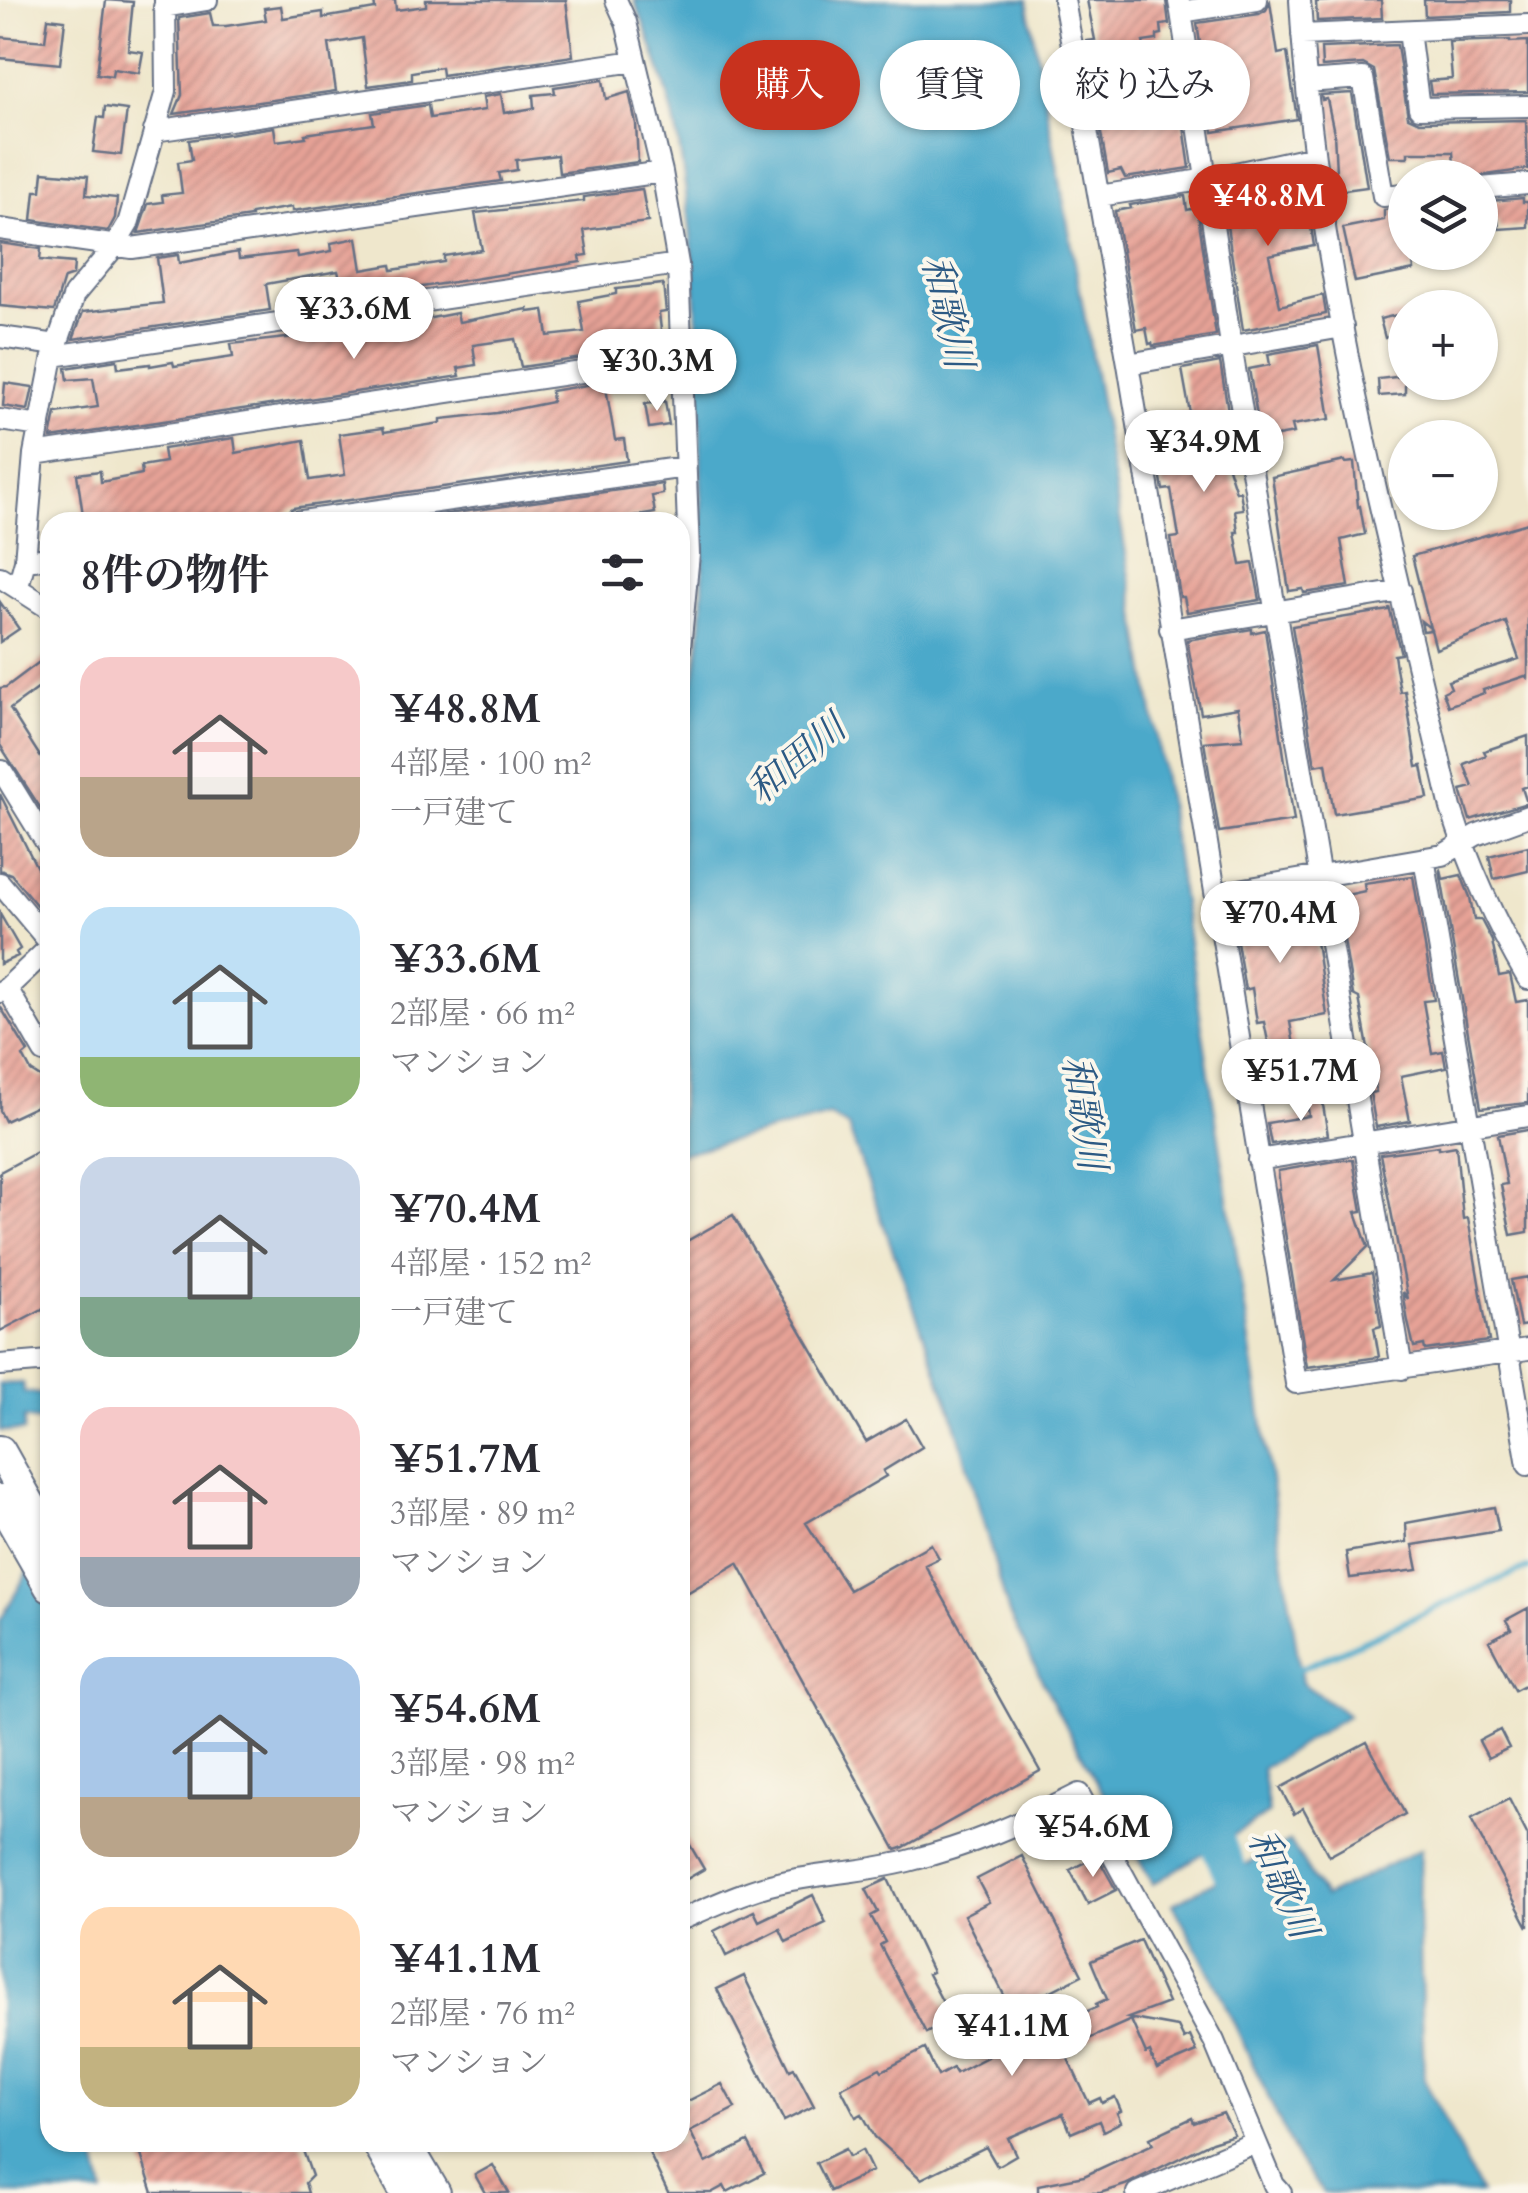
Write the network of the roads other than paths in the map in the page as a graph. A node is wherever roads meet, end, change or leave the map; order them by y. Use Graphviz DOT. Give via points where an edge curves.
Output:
graph roads {
  1 [pos="207,0"];
  2 [pos="616,0"];
  3 [pos="1064,0"];
  4 [pos="1257,0"];
  5 [pos="1300,0"];
  6 [pos="164,3"];
  7 [pos="1180,6"];
  8 [pos="1528,25"];
  9 [pos="1409,31"];
  10 [pos="1302,35"];
  11 [pos="635,60"];
  12 [pos="1306,82"];
  13 [pos="1528,106"];
  14 [pos="154,132"];
  15 [pos="1314,156"];
  16 [pos="662,172"];
  17 [pos="1208,179"];
  18 [pos="1528,184"];
  19 [pos="1498,186"];
  20 [pos="1100,196"];
  21 [pos="1388,196"];
  22 [pos="0,230"];
  23 [pos="114,247"];
  24 [pos="678,264"];
  25 [pos="1343,327"];
  26 [pos="0,337"];
  27 [pos="1232,345"];
  28 [pos="55,351"];
  29 [pos="682,357"];
  30 [pos="1128,364"];
  31 [pos="0,420"];
  32 [pos="40,426"];
  33 [pos="34,454"];
  34 [pos="685,467"];
  35 [pos="366,512"];
  36 [pos="684,512"];
  37 [pos="40,559"];
  38 [pos="25,561"];
  39 [pos="9,582"];
  40 [pos="1402,591"];
  41 [pos="40,602"];
  42 [pos="1277,612"];
  43 [pos="1170,628"];
  44 [pos="2,771"];
  45 [pos="1528,816"];
  46 [pos="40,832"];
  47 [pos="1463,845"];
  48 [pos="1424,858"];
  49 [pos="1321,876"];
  50 [pos="0,883"];
  51 [pos="1216,894"];
  52 [pos="40,933"];
  53 [pos="40,955"];
  54 [pos="1528,979"];
  55 [pos="3,990"];
  56 [pos="40,1046"];
  57 [pos="1528,1116"];
  58 [pos="1470,1124"];
  59 [pos="1366,1142"];
  60 [pos="1258,1160"];
  61 [pos="1519,1351"];
  62 [pos="40,1361"];
  63 [pos="0,1365"];
  64 [pos="1402,1368"];
  65 [pos="0,1451"];
  66 [pos="1528,1465"];
  67 [pos="21,1522"];
  68 [pos="40,1565"];
  69 [pos="690,1916"];
  70 [pos="1256,2142"];
  71 [pos="382,2152"];
  72 [pos="411,2152"];
  73 [pos="406,2193"];
  74 [pos="435,2193"];
  75 [pos="1137,2193"];
  76 [pos="1281,2193"];
  1 -- 6 [label="street"];
  2 -- 11 [label="street"];
  3 -- 20 [label="street"];
  4 -- 7 [label="street"];
  5 -- 10 [label="street"];
  6 -- 14 [label="street" via="166,91"];
  7 -- 17 [label="street"];
  8 -- 9 [label="street"];
  9 -- 10 [label="street"];
  9 -- 13 [label="street" via="1419,108"];
  10 -- 12 [label="street"];
  11 -- 14 [label="street"];
  11 -- 16 [label="street"];
  12 -- 15 [label="street"];
  12 -- 21 [label="street" via="1363,78"];
  14 -- 23 [label="street" via="128,224"];
  15 -- 17 [label="street"];
  15 -- 25 [label="street"];
  16 -- 23 [label="street"];
  16 -- 24 [label="street"];
  17 -- 20 [label="street"];
  17 -- 27 [label="street"];
  18 -- 19 [label="street"];
  20 -- 30 [label="street"];
  22 -- 23 [label="street"];
  23 -- 28 [label="street" via="74,295"];
  24 -- 28 [label="street"];
  24 -- 29 [label="street"];
  25 -- 27 [label="street"];
  25 -- 40 [label="street"];
  26 -- 28 [label="street"];
  27 -- 30 [label="street"];
  27 -- 42 [label="street"];
  28 -- 32 [label="street"];
  29 -- 33 [label="street"];
  29 -- 34 [label="street"];
  30 -- 43 [label="street"];
  31 -- 32 [label="street"];
  32 -- 33 [label="street"];
  33 -- 38 [label="street"];
  34 -- 35 [label="street"];
  34 -- 36 [label="street"];
  37 -- 38 [label="street"];
  38 -- 39 [label="street"];
  39 -- 41 [label="street"];
  40 -- 42 [label="street"];
  40 -- 47 [label="street"];
  42 -- 43 [label="street"];
  42 -- 49 [label="street"];
  43 -- 51 [label="street"];
  44 -- 46 [label="street"];
  45 -- 47 [label="street"];
  47 -- 48 [label="street"];
  47 -- 54 [label="street"];
  48 -- 49 [label="street"];
  48 -- 58 [label="street"];
  49 -- 51 [label="street"];
  49 -- 59 [label="street"];
  50 -- 52 [label="street"];
  51 -- 60 [label="street"];
  53 -- 55 [label="street"];
  55 -- 56 [label="street"];
  57 -- 58 [label="street"];
  58 -- 59 [label="street"];
  58 -- 61 [label="street"];
  59 -- 60 [label="street"];
  59 -- 64 [label="street"];
  60 -- 64 [label="street" via="1296,1383"];
  61 -- 64 [label="street"];
  61 -- 66 [label="street"];
  62 -- 63 [label="street"];
  65 -- 67 [label="main road"];
  67 -- 68 [label="main road"];
  69 -- 70 [label="street" via="784,1882 904,1862 977,1841 1078,1794 1214,2042"];
  70 -- 75 [label="street"];
  70 -- 76 [label="street"];
  71 -- 73 [label="main road"];
  72 -- 74 [label="main road"];
}
